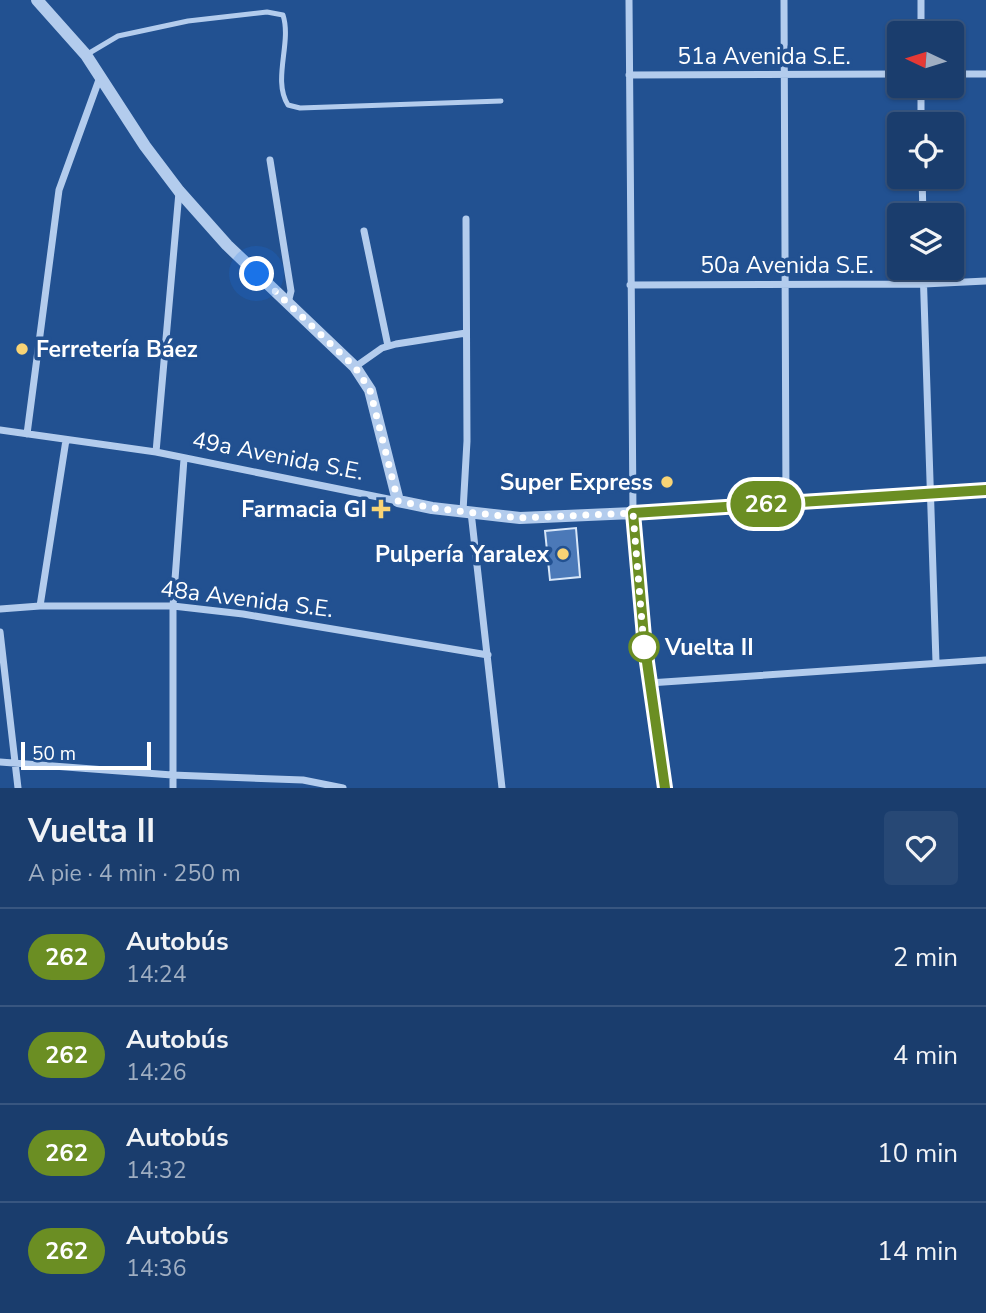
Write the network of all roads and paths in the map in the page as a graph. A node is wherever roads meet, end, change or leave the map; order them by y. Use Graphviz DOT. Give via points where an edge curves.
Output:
graph roads {
  1 [pos="37,0"];
  2 [pos="629,0"];
  3 [pos="785,0"];
  4 [pos="921,0"];
  5 [pos="921,21"];
  6 [pos="86,55"];
  7 [pos="887,74"];
  8 [pos="964,74"];
  9 [pos="986,74"];
  10 [pos="629,75"];
  11 [pos="784,75"];
  12 [pos="100,76"];
  13 [pos="501,101"];
  14 [pos="270,160"];
  15 [pos="179,191"];
  16 [pos="466,219"];
  17 [pos="364,231"];
  18 [pos="924,280"];
  19 [pos="986,281"];
  20 [pos="786,284"];
  21 [pos="924,284"];
  22 [pos="630,285"];
  23 [pos="288,303"];
  24 [pos="466,333"];
  25 [pos="388,346"];
  26 [pos="355,367"];
  27 [pos="0,430"];
  28 [pos="27,434"];
  29 [pos="66,440"];
  30 [pos="156,452"];
  31 [pos="184,459"];
  32 [pos="986,490"];
  33 [pos="929,492"];
  34 [pos="398,501"];
  35 [pos="786,503"];
  36 [pos="467,512"];
  37 [pos="633,513"];
  38 [pos="40,606"];
  39 [pos="173,606"];
  40 [pos="0,609"];
  41 [pos="0,632"];
  42 [pos="488,655"];
  43 [pos="986,660"];
  44 [pos="936,662"];
  45 [pos="649,682"];
  46 [pos="0,762"];
  47 [pos="16,764"];
  48 [pos="172,775"];
  49 [pos="262,777"];
  50 [pos="18,788"];
  51 [pos="173,788"];
  52 [pos="263,788"];
  53 [pos="343,788"];
  54 [pos="502,788"];
  55 [pos="666,788"];
  1 -- 6 [label="street"];
  2 -- 10 [label="street"];
  3 -- 11 [label="street"];
  4 -- 5 [label="street"];
  6 -- 12 [label="street"];
  6 -- 13 [label="lane" via="118,36 267,12 283,15 286,26 282,95 288,105"];
  7 -- 11 [label="street, 51a Avenida S.E."];
  8 -- 9 [label="street"];
  10 -- 11 [label="street, 51a Avenida S.E."];
  10 -- 22 [label="street"];
  11 -- 20 [label="street"];
  12 -- 15 [label="street"];
  12 -- 28 [label="street" via="59,190"];
  14 -- 23 [label="street"];
  15 -- 23 [label="street"];
  15 -- 30 [label="street"];
  16 -- 24 [label="street"];
  17 -- 25 [label="street"];
  18 -- 21 [label="street"];
  19 -- 21 [label="street, 50a Avenida S.E."];
  20 -- 21 [label="street, 50a Avenida S.E."];
  20 -- 22 [label="street, 50a Avenida S.E."];
  20 -- 35 [label="street"];
  21 -- 33 [label="street"];
  22 -- 37 [label="street"];
  23 -- 26 [label="street"];
  24 -- 25 [label="street"];
  24 -- 36 [label="street"];
  25 -- 26 [label="street"];
  26 -- 34 [label="street" via="370,390"];
  27 -- 28 [label="street, 49a Avenida S.E."];
  28 -- 29 [label="street, 49a Avenida S.E."];
  29 -- 30 [label="street, 49a Avenida S.E."];
  29 -- 38 [label="street"];
  30 -- 31 [label="street, 49a Avenida S.E."];
  31 -- 34 [label="street, 49a Avenida S.E."];
  31 -- 39 [label="street"];
  32 -- 33 [label="street"];
  33 -- 35 [label="street"];
  33 -- 44 [label="street"];
  34 -- 36 [label="street, 49a Avenida S.E."];
  35 -- 37 [label="street"];
  36 -- 37 [label="street, 49a Avenida S.E." via="520,518"];
  36 -- 42 [label="street"];
  37 -- 45 [label="street"];
  38 -- 39 [label="street, 48a Avenida S.E."];
  38 -- 40 [label="street, 48a Avenida S.E."];
  39 -- 42 [label="street, 48a Avenida S.E."];
  39 -- 48 [label="street"];
  41 -- 47 [label="street"];
  42 -- 54 [label="street"];
  43 -- 44 [label="street"];
  44 -- 45 [label="street"];
  45 -- 55 [label="street"];
  46 -- 47 [label="street"];
  47 -- 48 [label="street"];
  47 -- 50 [label="street"];
  48 -- 49 [label="street"];
  48 -- 51 [label="street"];
  49 -- 52 [label="street"];
  49 -- 53 [label="street"];
}
